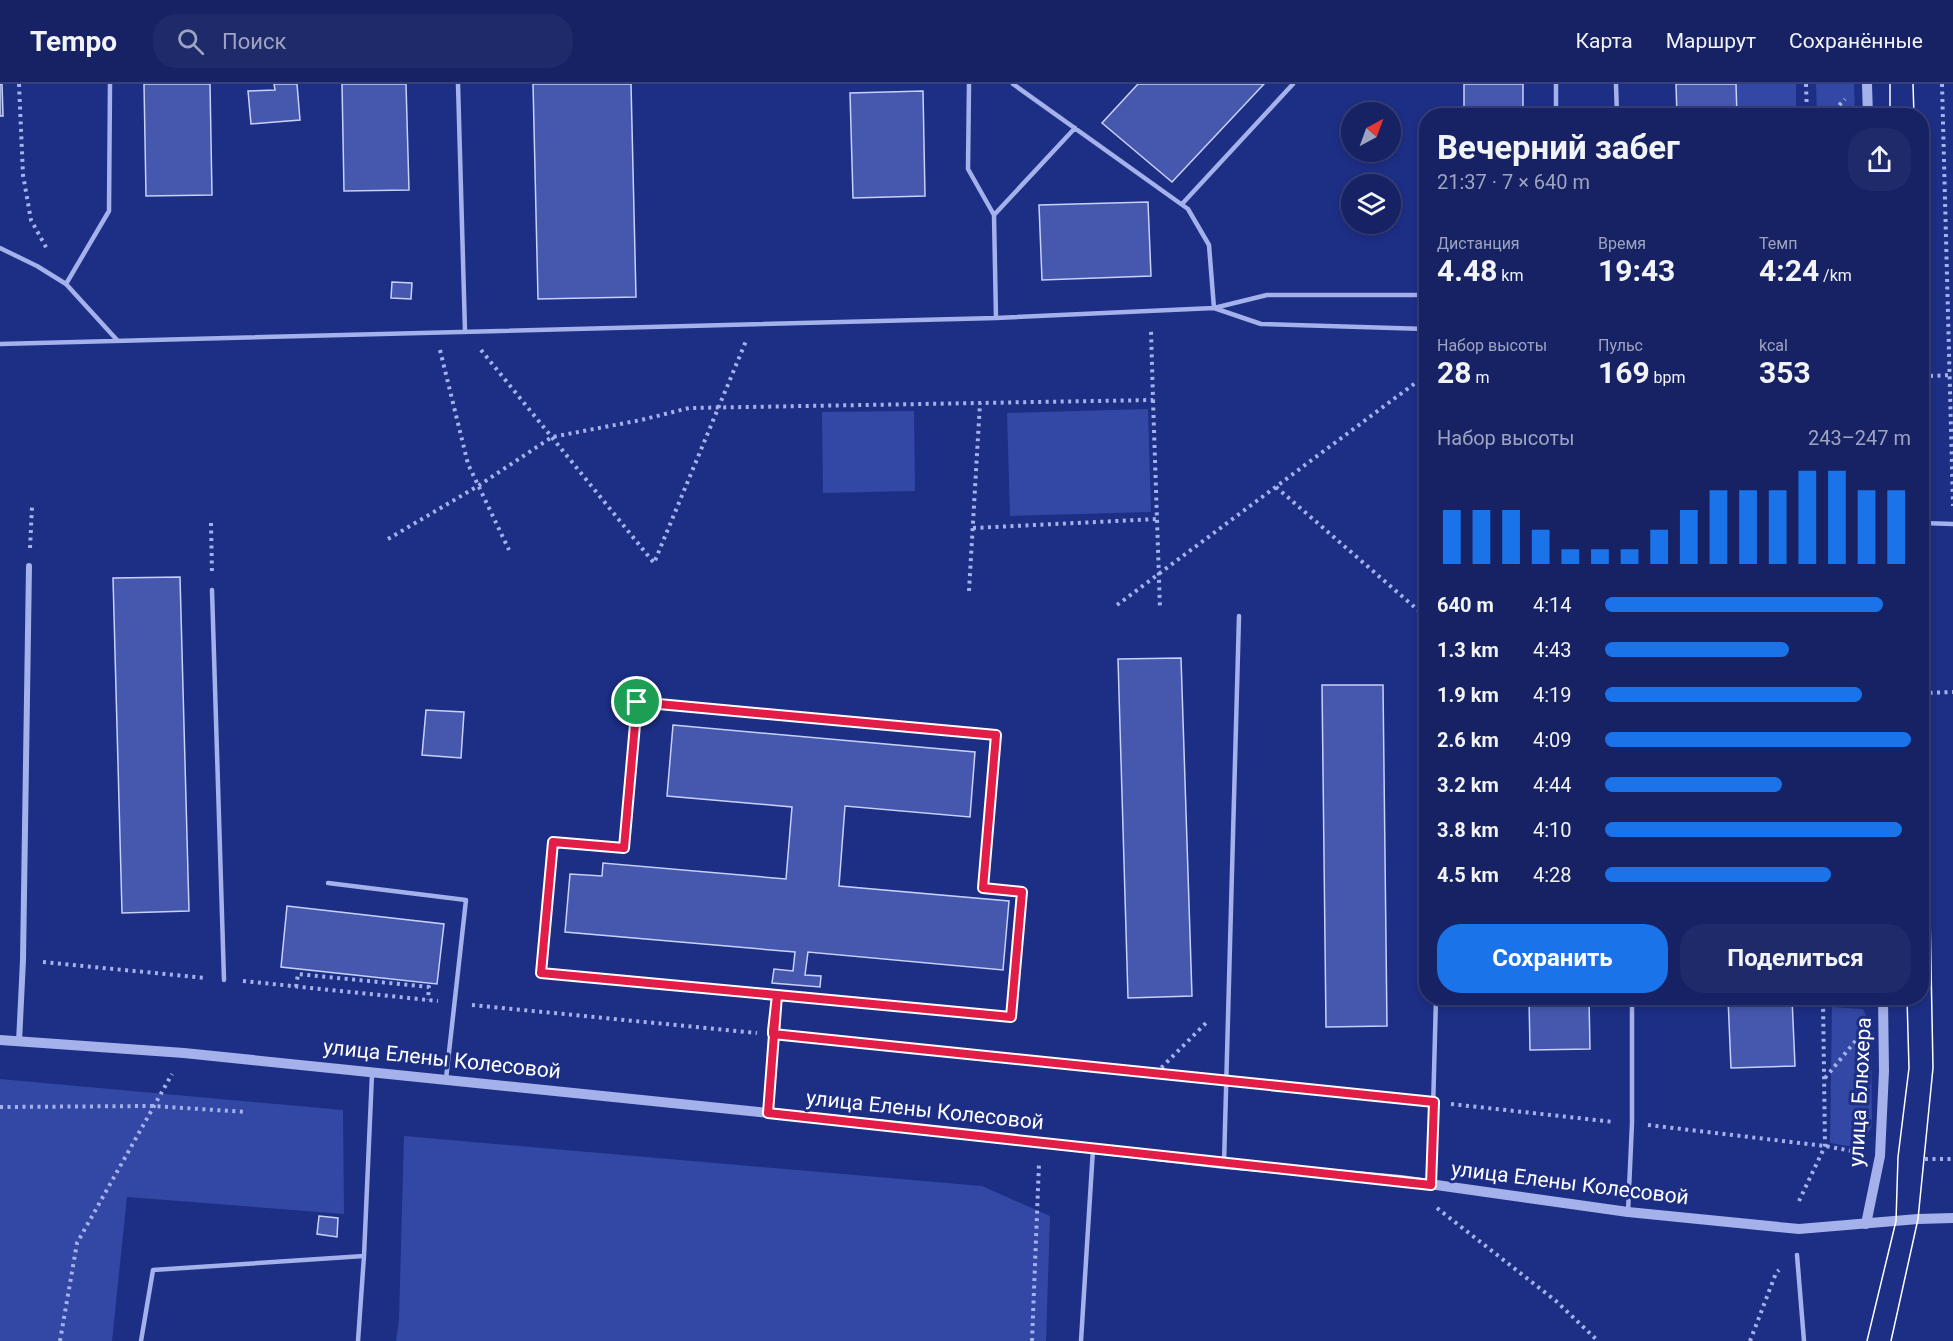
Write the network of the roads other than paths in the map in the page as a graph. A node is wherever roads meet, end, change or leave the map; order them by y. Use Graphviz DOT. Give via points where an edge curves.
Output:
graph roads {
  1 [pos="110,84"];
  2 [pos="458,84"];
  3 [pos="969,84"];
  4 [pos="1013,84"];
  5 [pos="1293,84"];
  6 [pos="1556,84"];
  7 [pos="1617,84"];
  8 [pos="1867,84"];
  9 [pos="1556,108"];
  10 [pos="1617,108"];
  11 [pos="1868,108"];
  12 [pos="1075,128"];
  13 [pos="1182,204"];
  14 [pos="994,216"];
  15 [pos="0,249"];
  16 [pos="66,284"];
  17 [pos="1419,296"];
  18 [pos="1214,308"];
  19 [pos="996,318"];
  20 [pos="1419,329"];
  21 [pos="465,331"];
  22 [pos="117,340"];
  23 [pos="0,344"];
  24 [pos="1929,523"];
  25 [pos="1953,524"];
  26 [pos="29,566"];
  27 [pos="212,590"];
  28 [pos="1239,616"];
  29 [pos="328,883"];
  30 [pos="224,980"];
  31 [pos="777,995"];
  32 [pos="1436,1005"];
  33 [pos="1632,1005"];
  34 [pos="1883,1005"];
  35 [pos="0,1040"];
  36 [pos="19,1042"];
  37 [pos="373,1071"];
  38 [pos="446,1079"];
  39 [pos="768,1113"];
  40 [pos="1093,1149"];
  41 [pos="1224,1164"];
  42 [pos="1431,1185"];
  43 [pos="1628,1212"];
  44 [pos="1953,1218"];
  45 [pos="1866,1224"];
  46 [pos="1797,1255"];
  47 [pos="364,1256"];
  48 [pos="141,1341"];
  49 [pos="358,1341"];
  50 [pos="1081,1341"];
  51 [pos="1804,1341"];
  1 -- 16 [label="lane" via="109,211"];
  2 -- 21 [label="lane"];
  3 -- 14 [label="lane" via="968,169"];
  4 -- 12 [label="lane"];
  5 -- 13 [label="lane"];
  6 -- 9 [label="lane"];
  7 -- 10 [label="lane"];
  8 -- 11 [label="street"];
  12 -- 13 [label="lane"];
  12 -- 14 [label="lane"];
  13 -- 18 [label="lane" via="1209,245"];
  14 -- 19 [label="lane"];
  15 -- 16 [label="lane"];
  16 -- 22 [label="lane"];
  17 -- 18 [label="lane" via="1267,296"];
  18 -- 19 [label="lane"];
  18 -- 20 [label="lane" via="1261,324"];
  19 -- 21 [label="lane"];
  21 -- 22 [label="lane"];
  22 -- 23 [label="lane"];
  24 -- 25 [label="lane"];
  26 -- 36 [label="street"];
  27 -- 30 [label="lane"];
  28 -- 41 [label="lane"];
  29 -- 38 [label="lane" via="466,900"];
  31 -- 31 [label="lane" via="1011,1017 1022,892 983,888 996,735 637,702 624,848 553,842 541,973"];
  31 -- 39 [label="lane"];
  32 -- 42 [label="lane"];
  33 -- 43 [label="lane"];
  34 -- 45 [label="street, улица Блюхера" via="1880,1155"];
  35 -- 36 [label="street, улица Елены Колесовой"];
  36 -- 37 [label="street, улица Елены Колесовой"];
  37 -- 38 [label="street, улица Елены Колесовой"];
  37 -- 47 [label="lane"];
  38 -- 39 [label="street, улица Елены Колесовой"];
  39 -- 40 [label="street, улица Елены Колесовой"];
  40 -- 41 [label="street, улица Елены Колесовой"];
  40 -- 50 [label="lane"];
  41 -- 42 [label="street, улица Елены Колесовой"];
  42 -- 43 [label="street, улица Елены Колесовой"];
  43 -- 45 [label="street, улица Елены Колесовой" via="1799,1229"];
  44 -- 45 [label="street, улица Елены Колесовой"];
  46 -- 51 [label="lane"];
  47 -- 48 [label="lane" via="153,1270"];
  47 -- 49 [label="lane"];
}
